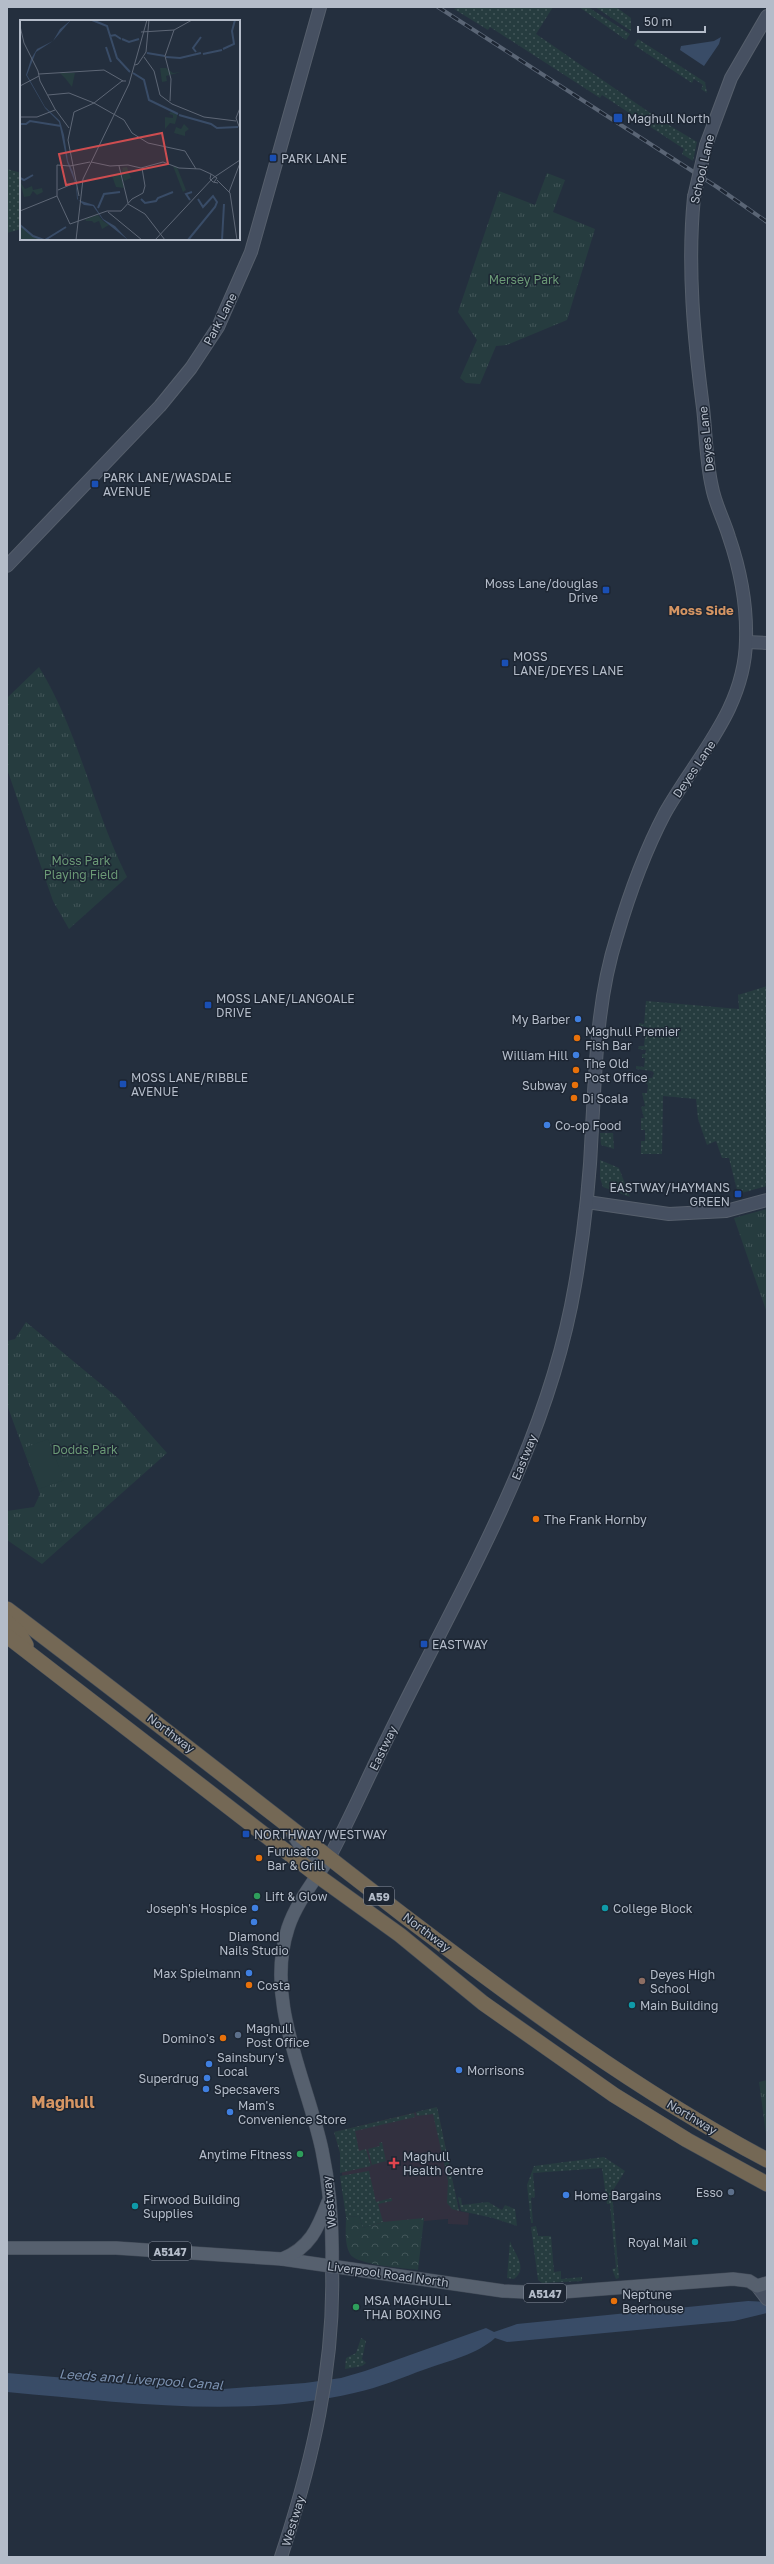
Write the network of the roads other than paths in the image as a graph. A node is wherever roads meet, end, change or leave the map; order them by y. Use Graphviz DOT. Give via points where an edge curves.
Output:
graph roads {
  1 [pos="320,7"];
  2 [pos="767,16"];
  3 [pos="696,335"];
  4 [pos="7,566"];
  5 [pos="746,642"];
  6 [pos="767,643"];
  7 [pos="767,1200"];
  8 [pos="587,1202"];
  9 [pos="7,1609"];
  10 [pos="7,1622"];
  11 [pos="7,1636"];
  12 [pos="33,1656"];
  13 [pos="287,1825"];
  14 [pos="329,1858"];
  15 [pos="318,1876"];
  16 [pos="767,2160"];
  17 [pos="767,2184"];
  18 [pos="330,2199"];
  19 [pos="7,2248"];
  20 [pos="282,2258"];
  21 [pos="332,2267"];
  22 [pos="762,2284"];
  23 [pos="767,2299"];
  24 [pos="281,2557"];
  1 -- 4 [label="street, Park Lane" via="251,252 218,327 191,368 160,406"];
  2 -- 3 [label="street, School Lane, bridge" via="731,78 706,145 694,197 691,267"];
  3 -- 5 [label="street, Deyes Lane" via="712,489 738,565"];
  5 -- 6 [label="street"];
  5 -- 8 [label="street, Deyes Lane" via="743,671 735,697 721,726 675,796 659,826 609,961 597,1031"];
  7 -- 8 [label="street" via="726,1211 669,1214"];
  8 -- 14 [label="street, Eastway" via="575,1288 565,1329 543,1407 519,1471 479,1560"];
  9 -- 13 [label="highway, Northway / A59"];
  10 -- 12 [label="highway" via="19,1633"];
  11 -- 12 [label="highway, Northway / A59"];
  12 -- 15 [label="highway, Northway / A59"];
  13 -- 14 [label="highway, Northway / A59"];
  13 -- 15 [label="main road" via="302,1848 315,1861"];
  14 -- 15 [label="main road, Westway"];
  14 -- 16 [label="highway, Northway / A59" via="563,2035 699,2123"];
  15 -- 17 [label="highway, Northway / A59" via="400,1935 483,2003 614,2095 687,2140"];
  15 -- 18 [label="main road, Westway" via="288,1928 280,1977 288,2022 322,2149"];
  18 -- 20 [label="main road" via="309,2242 300,2250"];
  18 -- 21 [label="main road, Westway"];
  19 -- 20 [label="main road, Liverpool Road North / A5147" via="116,2248"];
  20 -- 21 [label="main road, Liverpool Road North / A5147"];
  21 -- 22 [label="main road, Liverpool Road North / A5147" via="503,2291 549,2293 733,2279"];
  21 -- 24 [label="street, Westway" via="333,2298 320,2417 303,2487"];
  22 -- 23 [label="street"];
}
